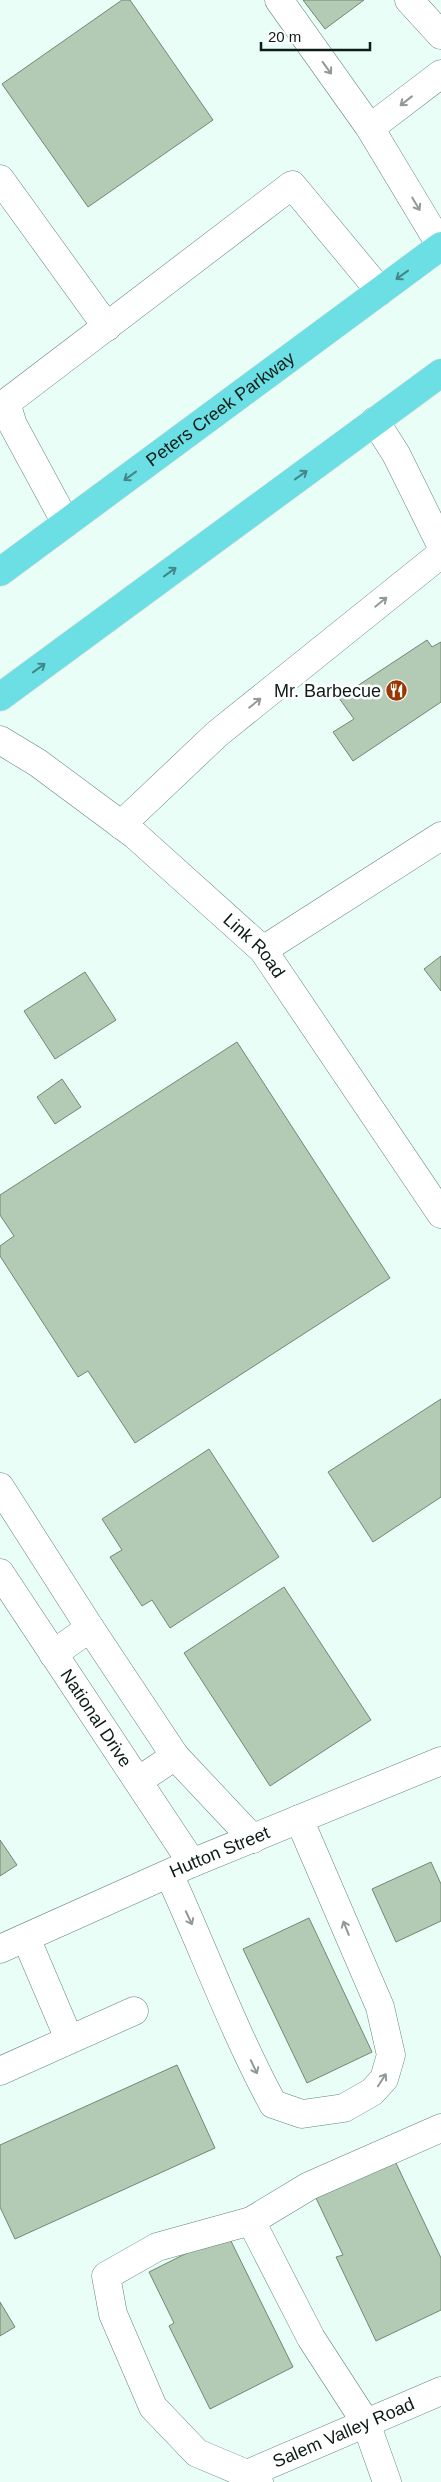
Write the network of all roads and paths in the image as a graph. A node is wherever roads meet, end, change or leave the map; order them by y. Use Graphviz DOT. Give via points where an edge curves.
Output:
graph roads {
  1 [pos="278,0"];
  2 [pos="410,0"];
  3 [pos="441,35"];
  4 [pos="441,74"];
  5 [pos="370,128"];
  6 [pos="0,179"];
  7 [pos="441,246"];
  8 [pos="380,291"];
  9 [pos="107,327"];
  10 [pos="441,373"];
  11 [pos="375,421"];
  12 [pos="66,523"];
  13 [pos="441,545"];
  14 [pos="441,554"];
  15 [pos="1,570"];
  16 [pos="0,697"];
  17 [pos="0,740"];
  18 [pos="120,825"];
  19 [pos="441,836"];
  20 [pos="263,950"];
  21 [pos="441,1214"];
  22 [pos="0,1487"];
  23 [pos="0,1573"];
  24 [pos="90,1628"];
  25 [pos="53,1654"];
  26 [pos="175,1756"];
  27 [pos="441,1761"];
  28 [pos="138,1781"];
  29 [pos="299,1819"];
  30 [pos="252,1839"];
  31 [pos="180,1869"];
  32 [pos="26,1938"];
  33 [pos="0,1949"];
  34 [pos="134,2010"];
  35 [pos="69,2039"];
  36 [pos="0,2070"];
  37 [pos="438,2137"];
  38 [pos="251,2221"];
  39 [pos="441,2391"];
  40 [pos="366,2423"];
  41 [pos="253,2478"];
  42 [pos="387,2482"];
  1 -- 5 [label="street, one-way"];
  2 -- 3 [label="street"];
  4 -- 5 [label="street, one-way"];
  5 -- 7 [label="street, one-way"];
  6 -- 9 [label="street"];
  7 -- 8 [label="main road, Peters Creek Parkway, one-way"];
  8 -- 9 [label="street" via="292,185"];
  8 -- 12 [label="main road, Peters Creek Parkway, one-way"];
  9 -- 12 [label="street" via="6,404 13,425"];
  10 -- 11 [label="main road"];
  11 -- 13 [label="street" via="396,454"];
  16 -- 11 [label="main road, one-way"];
  12 -- 15 [label="main road, Peters Creek Parkway"];
  18 -- 14 [label="street, one-way" via="217,734"];
  17 -- 18 [label="street, Link Road" via="38,763"];
  18 -- 20 [label="street, Link Road"];
  19 -- 20 [label="street"];
  20 -- 21 [label="street, Link Road"];
  22 -- 24 [label="street"];
  23 -- 25 [label="street, National Drive"];
  24 -- 25 [label="street"];
  24 -- 26 [label="street"];
  25 -- 28 [label="street, National Drive"];
  26 -- 28 [label="street"];
  26 -- 30 [label="street"];
  27 -- 29 [label="street, Hutton Street"];
  28 -- 31 [label="street, National Drive"];
  29 -- 30 [label="street, Hutton Street"];
  31 -- 29 [label="street, National Drive, one-way" via="205,1954 228,2010 274,2104 302,2114 344,2108 372,2092 384,2079 391,2055 380,2007"];
  30 -- 31 [label="street, Hutton Street"];
  31 -- 32 [label="street, Hutton Street"];
  32 -- 33 [label="street, Hutton Street"];
  32 -- 35 [label="street"];
  34 -- 35 [label="street"];
  35 -- 36 [label="street"];
  37 -- 38 [label="street" via="309,2186"];
  38 -- 40 [label="street" via="311,2338"];
  38 -- 41 [label="street" via="157,2248 106,2276 113,2314 153,2407 197,2453"];
  39 -- 40 [label="street, Salem Valley Road"];
  40 -- 41 [label="street, Salem Valley Road"];
  40 -- 42 [label="street"];
}
